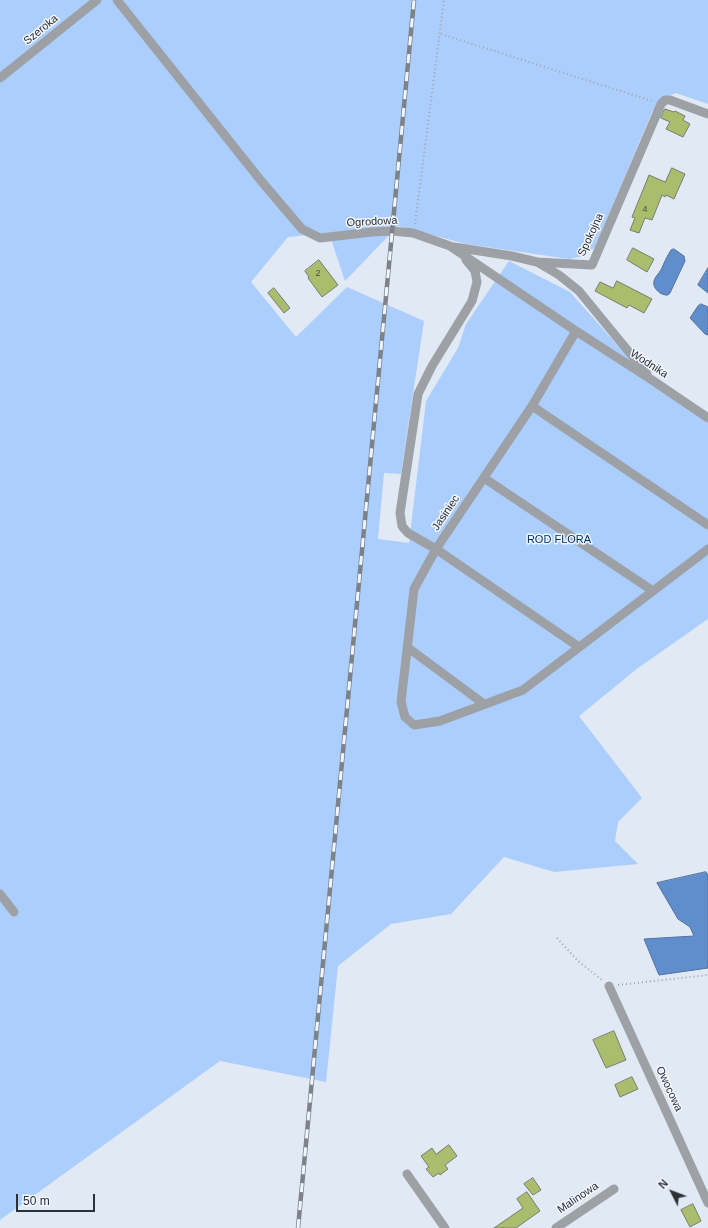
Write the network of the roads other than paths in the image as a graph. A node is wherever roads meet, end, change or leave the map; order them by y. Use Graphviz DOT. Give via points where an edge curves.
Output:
graph roads {
  1 [pos="97,0"];
  2 [pos="117,0"];
  3 [pos="0,78"];
  4 [pos="708,114"];
  5 [pos="450,246"];
  6 [pos="537,262"];
  7 [pos="576,331"];
  8 [pos="652,380"];
  9 [pos="532,406"];
  10 [pos="708,418"];
  11 [pos="484,478"];
  12 [pos="708,525"];
  13 [pos="708,548"];
  14 [pos="436,550"];
  15 [pos="653,591"];
  16 [pos="407,647"];
  17 [pos="579,647"];
  18 [pos="484,704"];
  19 [pos="0,894"];
  20 [pos="14,912"];
  21 [pos="609,986"];
  22 [pos="407,1174"];
  23 [pos="614,1189"];
  24 [pos="708,1203"];
  25 [pos="445,1228"];
  26 [pos="556,1228"];
  1 -- 3 [label="street, Szeroka"];
  2 -- 5 [label="street, Ogrodowa" via="302,229 320,238 372,232 413,233"];
  4 -- 6 [label="street, Spokojna" via="664,100 592,265"];
  5 -- 6 [label="street"];
  5 -- 7 [label="street, Ogrodowa"];
  5 -- 14 [label="street" via="475,271 476,282 472,301 418,394 400,513 402,526 408,533"];
  6 -- 8 [label="street" via="559,274 579,291"];
  7 -- 8 [label="street, Wodnika"];
  7 -- 9 [label="street, Jasiniec"];
  8 -- 10 [label="street, Wodnika"];
  9 -- 11 [label="street, Jasiniec"];
  9 -- 12 [label="street"];
  11 -- 14 [label="street, Jasiniec"];
  11 -- 15 [label="street"];
  13 -- 15 [label="street"];
  14 -- 16 [label="street, Jasiniec" via="414,589"];
  14 -- 17 [label="street"];
  15 -- 17 [label="street"];
  16 -- 18 [label="street"];
  16 -- 18 [label="street, Jasiniec" via="401,702 405,717 414,725 440,721"];
  17 -- 18 [label="street" via="523,690"];
  19 -- 20 [label="street"];
  21 -- 24 [label="street, Owocowa"];
  22 -- 25 [label="street"];
  23 -- 26 [label="street, Malinowa"];
}
